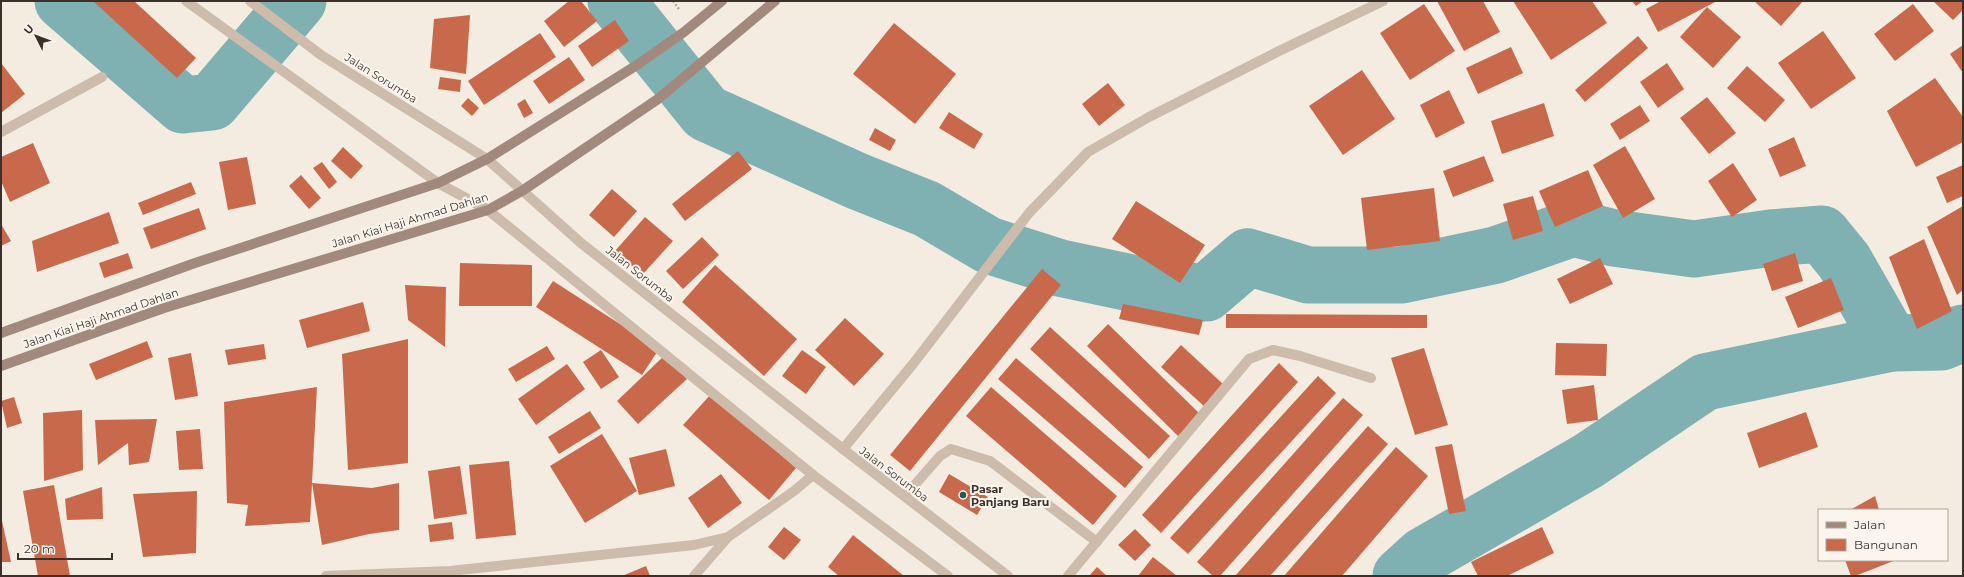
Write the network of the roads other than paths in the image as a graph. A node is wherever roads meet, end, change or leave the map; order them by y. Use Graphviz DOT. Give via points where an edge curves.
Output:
graph roads {
  1 [pos="186,1"];
  2 [pos="250,1"];
  3 [pos="722,1"];
  4 [pos="775,1"];
  5 [pos="1383,1"];
  6 [pos="102,77"];
  7 [pos="1,132"];
  8 [pos="487,159"];
  9 [pos="438,183"];
  10 [pos="522,191"];
  11 [pos="488,210"];
  12 [pos="1,333"];
  13 [pos="1,366"];
  14 [pos="1371,378"];
  15 [pos="843,449"];
  16 [pos="813,475"];
  17 [pos="905,496"];
  18 [pos="728,537"];
  19 [pos="1097,542"];
  20 [pos="326,576"];
  21 [pos="694,576"];
  22 [pos="948,576"];
  23 [pos="1008,576"];
  24 [pos="1068,576"];
  1 -- 9 [label="street"];
  2 -- 8 [label="street, Jalan Sorumba" via="350,74"];
  3 -- 8 [label="main road, Jalan Kiai Haji Ahmad Dahlan" via="637,65"];
  4 -- 10 [label="main road, Jalan Kiai Haji Ahmad Dahlan" via="658,99"];
  5 -- 15 [label="street" via="1149,117 1088,152 1029,213 913,364"];
  6 -- 7 [label="street"];
  8 -- 9 [label="main road, Jalan Kiai Haji Ahmad Dahlan"];
  8 -- 10 [label="street, Jalan Sorumba"];
  9 -- 11 [label="street"];
  9 -- 12 [label="main road, Jalan Kiai Haji Ahmad Dahlan" via="195,263"];
  10 -- 11 [label="main road, Jalan Kiai Haji Ahmad Dahlan"];
  10 -- 15 [label="street, Jalan Sorumba" via="587,248"];
  11 -- 13 [label="main road, Jalan Kiai Haji Ahmad Dahlan" via="164,308"];
  11 -- 16 [label="street"];
  14 -- 19 [label="street" via="1273,350 1249,359"];
  15 -- 17 [label="street, Jalan Sorumba"];
  16 -- 18 [label="street"];
  16 -- 22 [label="street"];
  17 -- 19 [label="street" via="940,456 951,449 990,461"];
  17 -- 23 [label="street, Jalan Sorumba"];
  18 -- 20 [label="street" via="694,545 450,570"];
  18 -- 21 [label="street"];
  19 -- 24 [label="street"];
}
